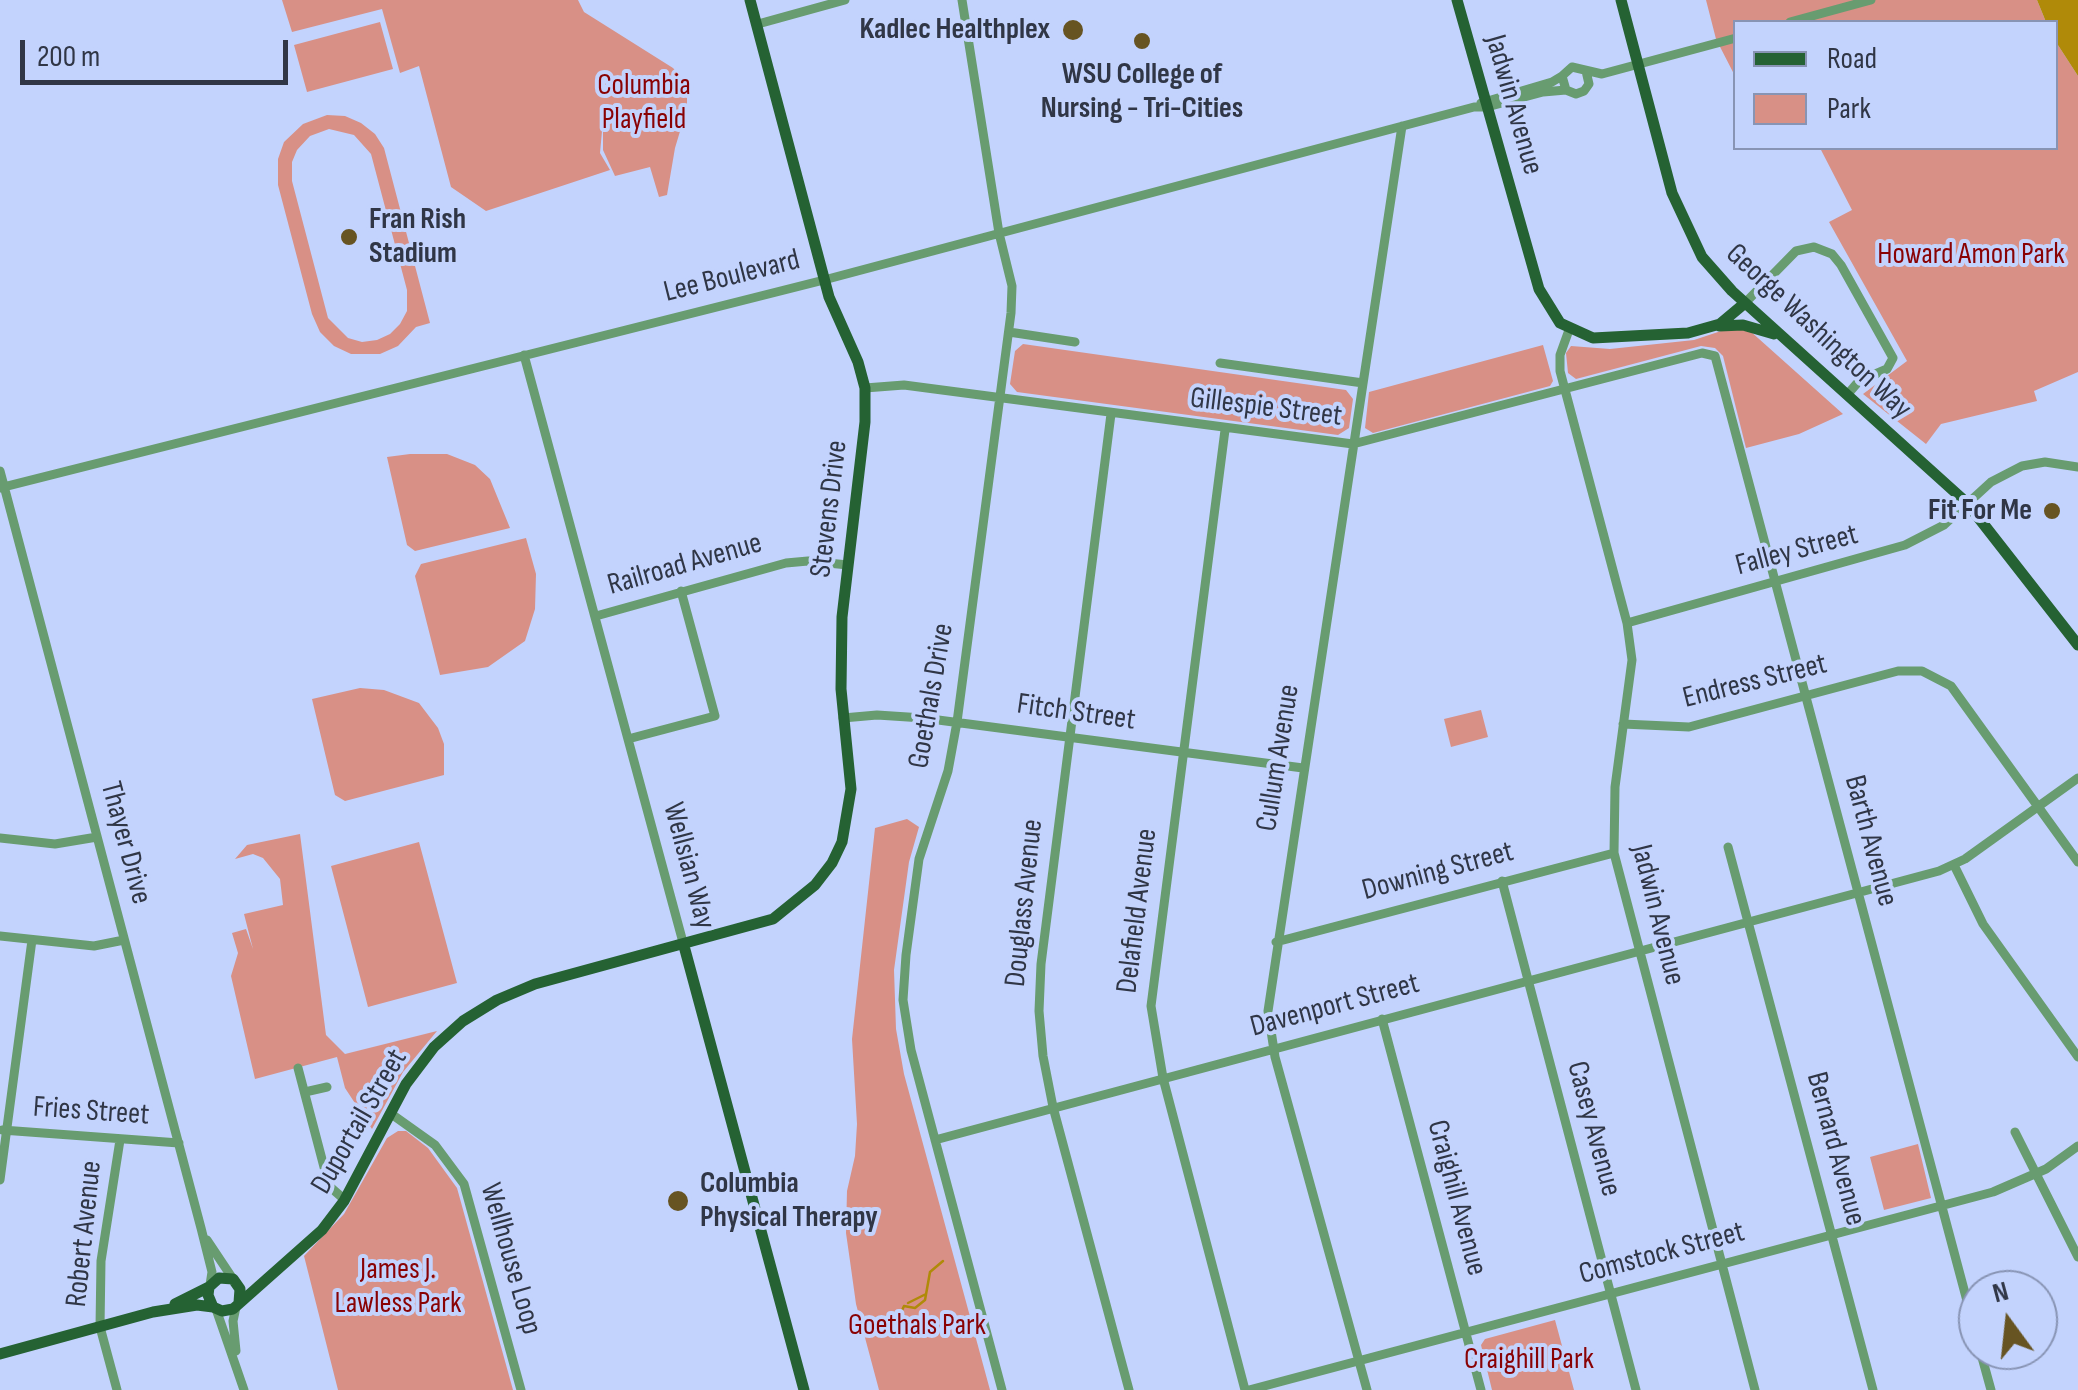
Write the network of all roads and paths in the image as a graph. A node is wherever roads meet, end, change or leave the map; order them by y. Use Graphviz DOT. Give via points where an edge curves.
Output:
graph roads {
  1 [pos="750,0"];
  2 [pos="845,0"];
  3 [pos="962,0"];
  4 [pos="1457,0"];
  5 [pos="1621,0"];
  6 [pos="1870,0"];
  7 [pos="1797,20"];
  8 [pos="758,24"];
  9 [pos="1733,39"];
  10 [pos="1639,65"];
  11 [pos="1586,71"];
  12 [pos="1562,76"];
  13 [pos="1566,90"];
  14 [pos="1482,104"];
  15 [pos="1402,126"];
  16 [pos="999,232"];
  17 [pos="824,280"];
  18 [pos="1744,303"];
  19 [pos="1713,328"];
  20 [pos="1569,330"];
  21 [pos="1010,332"];
  22 [pos="1783,338"];
  23 [pos="1076,342"];
  24 [pos="524,354"];
  25 [pos="1712,354"];
  26 [pos="1220,363"];
  27 [pos="1363,384"];
  28 [pos="865,388"];
  29 [pos="1565,390"];
  30 [pos="1847,395"];
  31 [pos="1000,399"];
  32 [pos="1111,414"];
  33 [pos="1225,430"];
  34 [pos="1353,444"];
  35 [pos="2078,467"];
  36 [pos="0,471"];
  37 [pos="2,487"];
  38 [pos="1967,503"];
  39 [pos="848,565"];
  40 [pos="1775,583"];
  41 [pos="681,591"];
  42 [pos="596,616"];
  43 [pos="1627,623"];
  44 [pos="2078,645"];
  45 [pos="1805,696"];
  46 [pos="843,718"];
  47 [pos="957,722"];
  48 [pos="1623,724"];
  49 [pos="1069,738"];
  50 [pos="628,739"];
  51 [pos="1183,753"];
  52 [pos="1303,768"];
  53 [pos="2078,778"];
  54 [pos="2038,808"];
  55 [pos="98,836"];
  56 [pos="0,838"];
  57 [pos="1728,847"];
  58 [pos="1614,853"];
  59 [pos="2078,862"];
  60 [pos="1954,864"];
  61 [pos="1502,881"];
  62 [pos="1858,892"];
  63 [pos="1749,921"];
  64 [pos="0,936"];
  65 [pos="32,940"];
  66 [pos="124,940"];
  67 [pos="1276,942"];
  68 [pos="684,946"];
  69 [pos="1639,950"];
  70 [pos="1528,980"];
  71 [pos="1382,1019"];
  72 [pos="1273,1048"];
  73 [pos="2078,1058"];
  74 [pos="298,1068"];
  75 [pos="1163,1078"];
  76 [pos="326,1087"];
  77 [pos="305,1092"];
  78 [pos="1052,1107"];
  79 [pos="390,1113"];
  80 [pos="3,1130"];
  81 [pos="2015,1132"];
  82 [pos="120,1140"];
  83 [pos="936,1140"];
  84 [pos="178,1143"];
  85 [pos="2078,1146"];
  86 [pos="2037,1174"];
  87 [pos="0,1180"];
  88 [pos="345,1200"];
  89 [pos="1941,1205"];
  90 [pos="201,1228"];
  91 [pos="1831,1235"];
  92 [pos="305,1247"];
  93 [pos="2078,1257"];
  94 [pos="1722,1264"];
  95 [pos="1959,1270"];
  96 [pos="234,1280"];
  97 [pos="210,1286"];
  98 [pos="1610,1294"];
  99 [pos="238,1304"];
  100 [pos="215,1308"];
  101 [pos="153,1312"];
  102 [pos="100,1326"];
  103 [pos="1465,1332"];
  104 [pos="0,1354"];
  105 [pos="1359,1361"];
  106 [pos="238,1364"];
  107 [pos="117,1390"];
  108 [pos="244,1390"];
  109 [pos="521,1390"];
  110 [pos="804,1390"];
  111 [pos="1002,1390"];
  112 [pos="1129,1390"];
  113 [pos="1247,1390"];
  114 [pos="1366,1390"];
  115 [pos="1481,1390"];
  116 [pos="1636,1390"];
  117 [pos="1756,1390"];
  118 [pos="1873,1390"];
  1 -- 8 [label="main road, Stevens Drive"];
  2 -- 8 [label="street"];
  3 -- 16 [label="street, Goethals Drive"];
  4 -- 14 [label="main road, Jadwin Avenue"];
  5 -- 10 [label="main road, George Washington Way"];
  6 -- 7 [label="street"];
  8 -- 17 [label="main road, Stevens Drive"];
  9 -- 10 [label="street, Lee Boulevard"];
  10 -- 11 [label="street, Lee Boulevard"];
  10 -- 18 [label="main road, George Washington Way" via="1678,210 1702,256"];
  11 -- 12 [label="street, Lee Boulevard" via="1572,66"];
  11 -- 13 [label="street" via="1584,91"];
  12 -- 13 [label="street"];
  12 -- 14 [label="street, Lee Boulevard"];
  13 -- 14 [label="street, Lee Boulevard"];
  14 -- 15 [label="street, Lee Boulevard"];
  14 -- 20 [label="main road, Jadwin Avenue" via="1540,293"];
  15 -- 16 [label="street, Lee Boulevard"];
  15 -- 27 [label="street, Cullum Avenue"];
  16 -- 17 [label="street, Lee Boulevard"];
  16 -- 21 [label="street, Goethals Drive" via="1012,286"];
  17 -- 24 [label="street, Lee Boulevard"];
  17 -- 28 [label="main road, Stevens Drive"];
  18 -- 19 [label="main road"];
  18 -- 22 [label="main road, George Washington Way"];
  18 -- 30 [label="street" via="1798,250 1821,248 1836,257 1893,358"];
  19 -- 20 [label="main road" via="1610,338"];
  19 -- 22 [label="main road" via="1743,325"];
  20 -- 29 [label="street, Jadwin Avenue" via="1559,358"];
  21 -- 23 [label="street"];
  21 -- 31 [label="street, Goethals Drive"];
  22 -- 30 [label="main road, George Washington Way"];
  24 -- 37 [label="street, Lee Boulevard"];
  24 -- 42 [label="street, Wellsian Way"];
  25 -- 29 [label="street, Gillespie Street"];
  25 -- 40 [label="street, Barth Avenue"];
  26 -- 27 [label="street"];
  27 -- 34 [label="street, Cullum Avenue"];
  28 -- 31 [label="street, Gillespie Street" via="904,386"];
  28 -- 39 [label="main road, Stevens Drive"];
  29 -- 34 [label="street, Gillespie Street"];
  29 -- 43 [label="street, Jadwin Avenue"];
  30 -- 38 [label="main road, George Washington Way"];
  31 -- 32 [label="street, Gillespie Street"];
  31 -- 47 [label="street, Goethals Drive"];
  32 -- 33 [label="street, Gillespie Street"];
  32 -- 49 [label="street, Douglass Avenue"];
  33 -- 34 [label="street, Gillespie Street"];
  33 -- 51 [label="street, Delafield Avenue"];
  34 -- 52 [label="street, Cullum Avenue"];
  35 -- 38 [label="street, Falley Street" via="2022,466"];
  36 -- 37 [label="street, Thayer Drive"];
  37 -- 55 [label="street, Thayer Drive"];
  38 -- 40 [label="street, Falley Street" via="1905,546"];
  38 -- 44 [label="main road, George Washington Way"];
  39 -- 41 [label="street, Railroad Avenue" via="786,563"];
  39 -- 46 [label="main road, Stevens Drive"];
  40 -- 43 [label="street, Falley Street"];
  40 -- 45 [label="street, Barth Avenue"];
  41 -- 42 [label="street, Railroad Avenue"];
  41 -- 50 [label="street" via="715,716"];
  42 -- 50 [label="street, Wellsian Way"];
  43 -- 48 [label="street, Jadwin Avenue" via="1632,660"];
  45 -- 48 [label="street, Endress Street" via="1680,728"];
  45 -- 54 [label="street, Endress Street" via="1898,671 1941,678"];
  45 -- 62 [label="street, Barth Avenue"];
  46 -- 47 [label="street, Fitch Street"];
  46 -- 68 [label="main road, Stevens Drive" via="849,816 824,875 772,919"];
  47 -- 49 [label="street, Fitch Street"];
  47 -- 83 [label="street, Goethals Drive" via="948,771 922,841 903,982 906,1028"];
  48 -- 58 [label="street, Jadwin Avenue"];
  49 -- 51 [label="street, Fitch Street"];
  49 -- 78 [label="street, Douglass Avenue" via="1039,986"];
  50 -- 68 [label="street, Wellsian Way"];
  51 -- 52 [label="street, Fitch Street"];
  51 -- 75 [label="street, Delafield Avenue" via="1151,1006"];
  52 -- 67 [label="street, Cullum Avenue"];
  53 -- 54 [label="street, Davenport Street"];
  54 -- 59 [label="street"];
  54 -- 60 [label="street, Davenport Street"];
  55 -- 56 [label="street" via="56,844"];
  55 -- 66 [label="street, Thayer Drive"];
  57 -- 63 [label="street"];
  58 -- 61 [label="street, Downing Street"];
  58 -- 69 [label="street, Jadwin Avenue"];
  60 -- 62 [label="street, Davenport Street"];
  60 -- 73 [label="street" via="1983,924"];
  61 -- 67 [label="street, Downing Street"];
  61 -- 70 [label="street, Casey Avenue"];
  62 -- 63 [label="street, Davenport Street"];
  62 -- 89 [label="street, Barth Avenue"];
  63 -- 69 [label="street, Davenport Street"];
  63 -- 91 [label="street, Bernard Avenue"];
  64 -- 65 [label="street"];
  65 -- 66 [label="street" via="94,946"];
  65 -- 80 [label="street"];
  66 -- 84 [label="street, Thayer Drive"];
  67 -- 72 [label="street, Cullum Avenue" via="1268,1011"];
  68 -- 79 [label="main road, Duportail Street" via="535,984 485,1006 427,1056"];
  68 -- 110 [label="main road, Wellsian Way"];
  69 -- 70 [label="street, Davenport Street"];
  69 -- 94 [label="street, Jadwin Avenue"];
  70 -- 71 [label="street, Davenport Street"];
  70 -- 98 [label="street, Casey Avenue"];
  71 -- 72 [label="street, Davenport Street"];
  71 -- 103 [label="street, Craighill Avenue"];
  72 -- 75 [label="street, Davenport Street"];
  72 -- 105 [label="street, Cullum Avenue"];
  74 -- 77 [label="street"];
  75 -- 78 [label="street, Davenport Street"];
  75 -- 113 [label="street, Delafield Avenue"];
  76 -- 77 [label="street"];
  77 -- 88 [label="street" via="330,1186"];
  78 -- 83 [label="street, Davenport Street"];
  78 -- 112 [label="street, Douglass Avenue"];
  79 -- 88 [label="main road, Duportail Street"];
  79 -- 109 [label="street, Wellhouse Loop" via="435,1145 464,1184"];
  80 -- 82 [label="street, Fries Street"];
  80 -- 87 [label="street"];
  81 -- 86 [label="street"];
  82 -- 84 [label="street, Fries Street"];
  82 -- 102 [label="street, Robert Avenue" via="101,1261"];
  83 -- 111 [label="street, Goethals Drive"];
  84 -- 90 [label="street, Thayer Drive"];
  85 -- 86 [label="street, Comstock Street"];
  86 -- 89 [label="street, Comstock Street"];
  86 -- 93 [label="street"];
  88 -- 92 [label="main road, Duportail Street"];
  89 -- 91 [label="street, Comstock Street"];
  89 -- 95 [label="street, Barth Avenue"];
  90 -- 96 [label="street, Thayer Drive"];
  90 -- 97 [label="street, Thayer Drive"];
  91 -- 94 [label="street, Comstock Street"];
  91 -- 118 [label="street, Bernard Avenue"];
  92 -- 96 [label="main road, Duportail Street" via="258,1276"];
  92 -- 99 [label="main road, Duportail Street"];
  94 -- 98 [label="street, Comstock Street"];
  94 -- 117 [label="street, Jadwin Avenue"];
  96 -- 97 [label="main road" via="219,1278"];
  96 -- 99 [label="main road"];
  97 -- 100 [label="main road"];
  97 -- 101 [label="main road"];
  98 -- 103 [label="street, Comstock Street"];
  98 -- 116 [label="street, Casey Avenue"];
  99 -- 100 [label="main road"];
  99 -- 106 [label="street"];
  100 -- 101 [label="main road"];
  100 -- 106 [label="street"];
  101 -- 102 [label="main road"];
  102 -- 104 [label="main road"];
  102 -- 107 [label="street, Robert Avenue"];
  103 -- 105 [label="street, Comstock Street"];
  103 -- 115 [label="street, Craighill Avenue"];
  105 -- 113 [label="street, Comstock Street"];
  105 -- 114 [label="street, Cullum Avenue"];
  106 -- 108 [label="street"];
}
